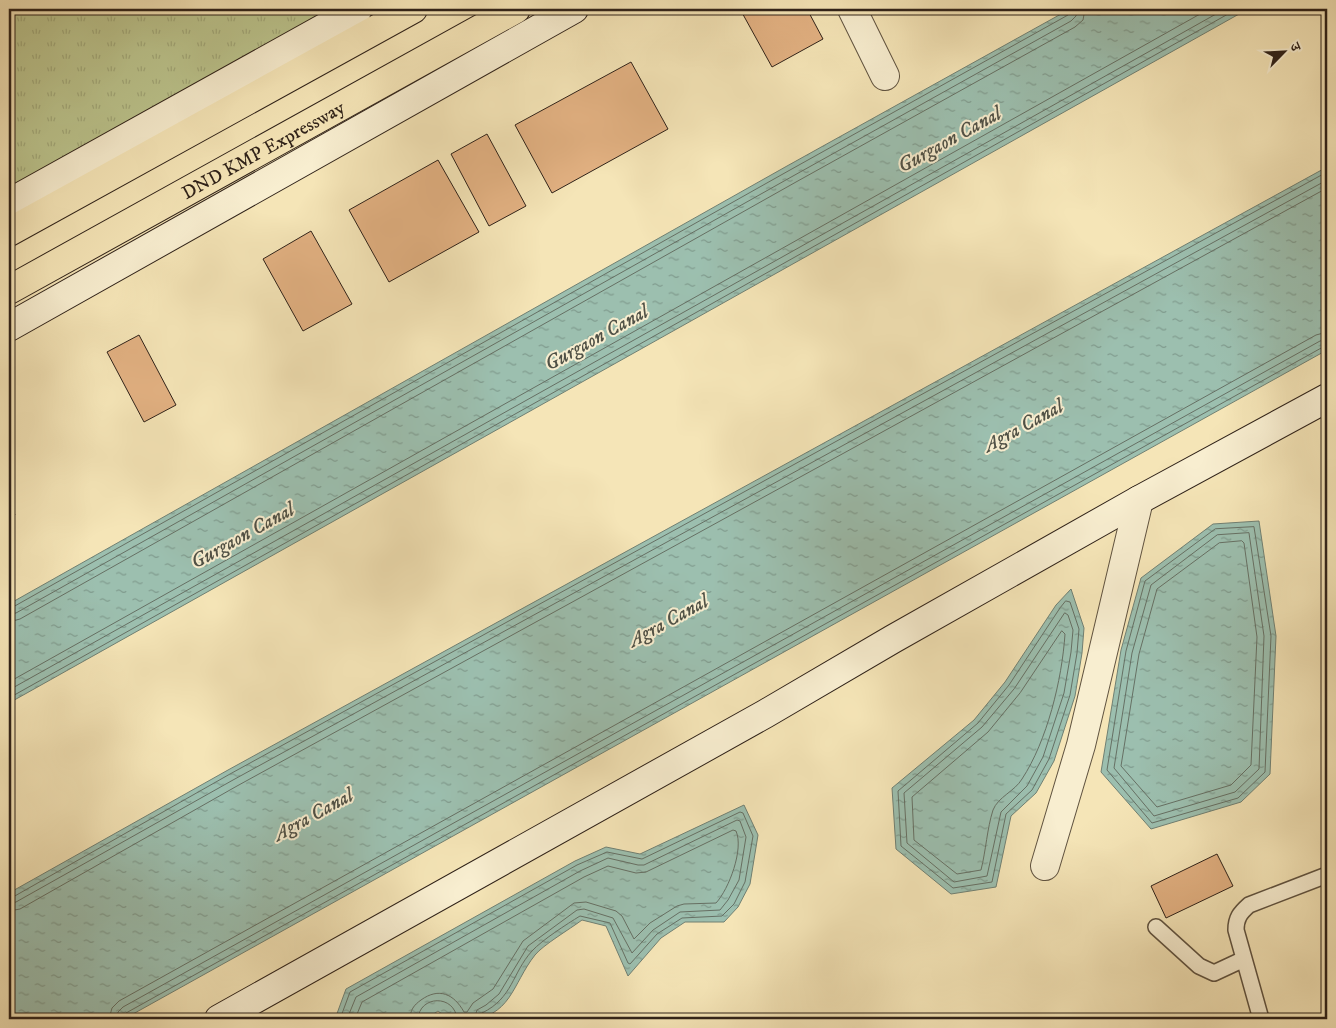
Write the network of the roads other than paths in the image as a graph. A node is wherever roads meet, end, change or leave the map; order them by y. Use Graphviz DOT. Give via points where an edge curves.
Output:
graph roads {
  1 [pos="358,9"];
  2 [pos="413,9"];
  3 [pos="516,9"];
  4 [pos="574,9"];
  5 [pos="852,9"];
  6 [pos="885,76"];
  7 [pos="9,204"];
  8 [pos="9,232"];
  9 [pos="9,290"];
  10 [pos="9,328"];
  11 [pos="1327,398"];
  12 [pos="1139,500"];
  13 [pos="1045,866"];
  14 [pos="1327,875"];
  15 [pos="1156,927"];
  16 [pos="1244,959"];
  17 [pos="219,1019"];
  18 [pos="1261,1019"];
  1 -- 7 [label="street"];
  2 -- 8 [label="highway"];
  3 -- 9 [label="highway, DND KMP Expressway"];
  4 -- 10 [label="street"];
  5 -- 6 [label="street"];
  11 -- 12 [label="street"];
  12 -- 13 [label="street" via="1081,745"];
  12 -- 17 [label="street" via="756,719"];
  14 -- 16 [label="lane" via="1249,905 1240,912 1236,930"];
  15 -- 16 [label="lane" via="1199,966 1214,973"];
  16 -- 18 [label="lane"];
}
